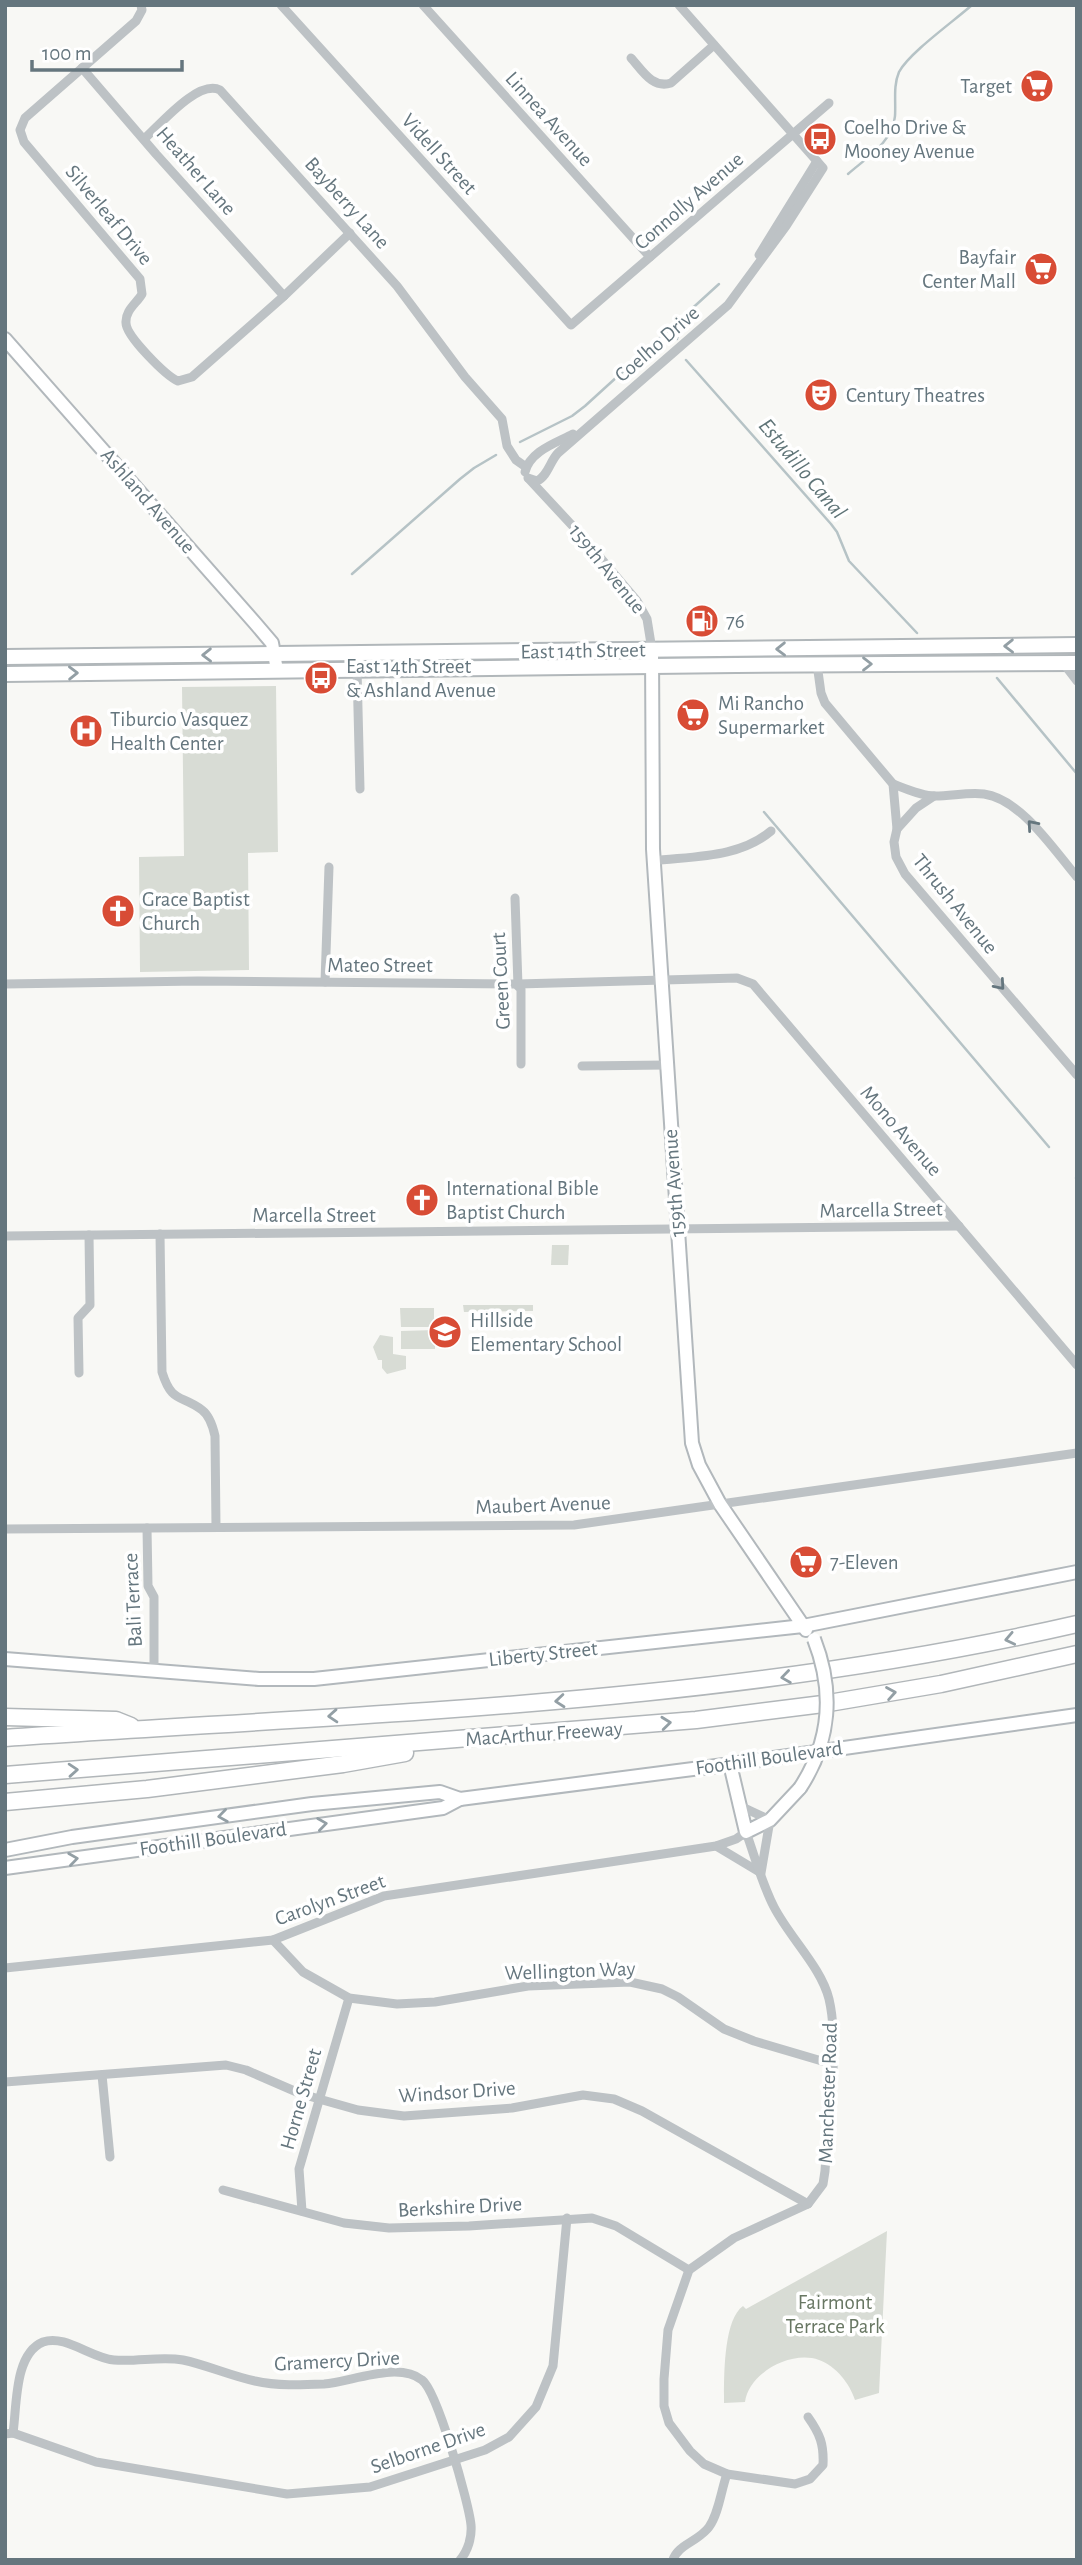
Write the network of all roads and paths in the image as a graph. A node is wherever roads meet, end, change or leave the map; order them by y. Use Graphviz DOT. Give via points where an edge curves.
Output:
graph roads {
  1 [pos="141,5"];
  2 [pos="281,5"];
  3 [pos="679,5"];
  4 [pos="423,6"];
  5 [pos="714,45"];
  6 [pos="631,58"];
  7 [pos="82,68"];
  8 [pos="829,103"];
  9 [pos="794,134"];
  10 [pos="144,139"];
  11 [pos="350,233"];
  12 [pos="650,257"];
  13 [pos="284,296"];
  14 [pos="571,325"];
  15 [pos="5,339"];
  16 [pos="590,425"];
  17 [pos="527,465"];
  18 [pos="546,472"];
  19 [pos="528,478"];
  20 [pos="549,500"];
  21 [pos="1077,645"];
  22 [pos="652,650"];
  23 [pos="275,654"];
  24 [pos="5,657"];
  25 [pos="817,664"];
  26 [pos="1070,664"];
  27 [pos="652,666"];
  28 [pos="357,669"];
  29 [pos="277,670"];
  30 [pos="5,674"];
  31 [pos="1077,681"];
  32 [pos="893,784"];
  33 [pos="360,789"];
  34 [pos="934,796"];
  35 [pos="897,829"];
  36 [pos="771,831"];
  37 [pos="653,861"];
  38 [pos="329,867"];
  39 [pos="1077,877"];
  40 [pos="515,898"];
  41 [pos="660,979"];
  42 [pos="324,982"];
  43 [pos="5,984"];
  44 [pos="518,984"];
  45 [pos="753,984"];
  46 [pos="521,1064"];
  47 [pos="666,1065"];
  48 [pos="582,1066"];
  49 [pos="1077,1075"];
  50 [pos="959,1226"];
  51 [pos="678,1229"];
  52 [pos="160,1234"];
  53 [pos="89,1235"];
  54 [pos="5,1236"];
  55 [pos="1077,1365"];
  56 [pos="79,1373"];
  57 [pos="1077,1453"];
  58 [pos="720,1504"];
  59 [pos="216,1527"];
  60 [pos="147,1528"];
  61 [pos="5,1529"];
  62 [pos="1077,1572"];
  63 [pos="1077,1624"];
  64 [pos="803,1626"];
  65 [pos="1077,1654"];
  66 [pos="5,1659"];
  67 [pos="154,1671"];
  68 [pos="1077,1715"];
  69 [pos="5,1717"];
  70 [pos="137,1729"];
  71 [pos="5,1738"];
  72 [pos="476,1739"];
  73 [pos="730,1764"];
  74 [pos="5,1775"];
  75 [pos="460,1799"];
  76 [pos="5,1802"];
  77 [pos="738,1805"];
  78 [pos="770,1820"];
  79 [pos="746,1832"];
  80 [pos="716,1846"];
  81 [pos="5,1850"];
  82 [pos="5,1868"];
  83 [pos="761,1873"];
  84 [pos="273,1940"];
  85 [pos="5,1968"];
  86 [pos="349,1998"];
  87 [pos="832,2064"];
  88 [pos="102,2075"];
  89 [pos="5,2082"];
  90 [pos="320,2099"];
  91 [pos="110,2157"];
  92 [pos="223,2190"];
  93 [pos="808,2204"];
  94 [pos="302,2211"];
  95 [pos="567,2218"];
  96 [pos="689,2270"];
  97 [pos="808,2417"];
  98 [pos="9,2434"];
  99 [pos="454,2460"];
  100 [pos="727,2474"];
  101 [pos="460,2560"];
  102 [pos="673,2560"];
  1 -- 7 [label="street, Silverleaf Drive" via="136,21"];
  2 -- 14 [label="street, Videll Street"];
  3 -- 5 [label="street"];
  4 -- 12 [label="street, Linnea Avenue"];
  5 -- 6 [label="street" via="665,85 653,82"];
  5 -- 9 [label="street"];
  7 -- 10 [label="street, Heather Lane"];
  7 -- 13 [label="street, Silverleaf Drive" via="25,118 21,137 140,279 142,294 126,323 139,343 171,378 186,380"];
  8 -- 9 [label="street, Connolly Avenue"];
  9 -- 12 [label="street, Connolly Avenue"];
  9 -- 16 [label="street, Coelho Drive" via="820,164 778,221 742,285 720,313"];
  10 -- 11 [label="street, Bayberry Lane" via="195,93 214,87"];
  10 -- 13 [label="street, Heather Lane"];
  11 -- 13 [label="street, Silverleaf Drive"];
  11 -- 17 [label="street, Bayberry Lane" via="502,419 507,446 514,458"];
  12 -- 14 [label="street, Connolly Avenue"];
  15 -- 23 [label="street, Ashland Avenue" via="255,623"];
  16 -- 17 [label="street, Coelho Drive" via="539,452"];
  16 -- 18 [label="street, Coelho Drive" via="558,453"];
  17 -- 18 [label="street" via="538,461"];
  17 -- 19 [label="street"];
  18 -- 19 [label="street" via="537,481"];
  18 -- 20 [label="street"];
  19 -- 20 [label="street, 159th Avenue"];
  20 -- 22 [label="street, 159th Avenue" via="637,601 647,619"];
  21 -- 22 [label="main road, East 14th Street, one-way"];
  22 -- 23 [label="main road, East 14th Street"];
  22 -- 27 [label="street, 159th Avenue"];
  23 -- 24 [label="main road, East 14th Street, one-way"];
  23 -- 29 [label="street, Ashland Avenue"];
  25 -- 26 [label="main road, East 14th Street, one-way"];
  25 -- 27 [label="main road, East 14th Street"];
  25 -- 32 [label="street" via="825,703"];
  26 -- 31 [label="street"];
  27 -- 28 [label="main road, East 14th Street"];
  27 -- 37 [label="street, 159th Avenue"];
  28 -- 29 [label="main road, East 14th Street"];
  28 -- 33 [label="street"];
  30 -- 29 [label="main road, East 14th Street, one-way"];
  32 -- 34 [label="street"];
  32 -- 35 [label="street, Thrush Avenue"];
  34 -- 35 [label="street"];
  39 -- 34 [label="street, one-way" via="1023,814 1004,801 986,794"];
  35 -- 49 [label="street, Thrush Avenue, one-way" via="896,858 905,874"];
  36 -- 37 [label="street" via="733,852"];
  37 -- 41 [label="street, 159th Avenue"];
  38 -- 42 [label="street"];
  40 -- 44 [label="street, Green Court"];
  41 -- 44 [label="street, Mateo Street"];
  41 -- 45 [label="street, Mateo Street" via="737,978"];
  41 -- 47 [label="street, 159th Avenue"];
  42 -- 43 [label="street, Mateo Street"];
  42 -- 44 [label="street, Mateo Street"];
  44 -- 46 [label="street, Green Court"];
  45 -- 50 [label="street, Mono Avenue"];
  47 -- 48 [label="street"];
  47 -- 51 [label="street, 159th Avenue"];
  50 -- 51 [label="street, Marcella Street"];
  50 -- 55 [label="street, Mono Avenue"];
  51 -- 52 [label="street, Marcella Street"];
  51 -- 58 [label="street, 159th Avenue" via="692,1443"];
  52 -- 53 [label="street, Marcella Street"];
  52 -- 59 [label="street" via="162,1372 173,1395 203,1410 211,1422"];
  53 -- 54 [label="street, Marcella Street"];
  53 -- 56 [label="street" via="90,1305 78,1318"];
  57 -- 58 [label="street, Maubert Avenue"];
  58 -- 59 [label="street, Maubert Avenue" via="574,1525"];
  58 -- 64 [label="street, 159th Avenue"];
  59 -- 60 [label="street, Maubert Avenue"];
  60 -- 61 [label="street, Maubert Avenue"];
  60 -- 67 [label="street, Bali Terrace"];
  62 -- 64 [label="street, Liberty Street"];
  63 -- 70 [label="highway, MacArthur Freeway, one-way" via="880,1663 705,1687"];
  64 -- 67 [label="street, Liberty Street" via="314,1679"];
  64 -- 78 [label="street, 159th Avenue, bridge" via="814,1639 826,1679 827,1716 819,1752 800,1788"];
  72 -- 65 [label="highway, MacArthur Freeway, one-way" via="630,1727 823,1704"];
  66 -- 67 [label="street, Liberty Street"];
  68 -- 73 [label="street, Foothill Boulevard"];
  69 -- 70 [label="highway" via="116,1720"];
  70 -- 71 [label="highway, MacArthur Freeway"];
  74 -- 72 [label="highway, MacArthur Freeway, one-way"];
  72 -- 76 [label="highway" via="343,1764 91,1796"];
  73 -- 75 [label="street, Foothill Boulevard"];
  73 -- 77 [label="street, Manchester Road"];
  75 -- 81 [label="street, Foothill Boulevard, one-way" via="440,1793 312,1804"];
  82 -- 75 [label="street, Foothill Boulevard, one-way" via="443,1808"];
  77 -- 78 [label="street"];
  77 -- 79 [label="street, Manchester Road"];
  78 -- 79 [label="street, 159th Avenue"];
  78 -- 83 [label="street"];
  79 -- 80 [label="street, Carolyn Street"];
  79 -- 83 [label="street, Manchester Road"];
  80 -- 83 [label="street"];
  80 -- 84 [label="street, Carolyn Street" via="384,1896"];
  83 -- 87 [label="street, Manchester Road" via="773,1905 816,1969 828,1998"];
  84 -- 85 [label="street, Carolyn Street"];
  84 -- 86 [label="street, Wellington Way" via="303,1972"];
  86 -- 87 [label="street, Wellington Way" via="397,2004 435,2002 527,1986 630,1982 678,1997 724,2029"];
  86 -- 90 [label="street, Horne Street"];
  87 -- 93 [label="street, Manchester Road" via="823,2184"];
  88 -- 89 [label="street, Windsor Drive"];
  88 -- 90 [label="street, Windsor Drive" via="226,2064"];
  88 -- 91 [label="street"];
  90 -- 93 [label="street, Windsor Drive" via="404,2116 512,2108 583,2095 614,2099"];
  90 -- 94 [label="street, Horne Street" via="299,2169"];
  92 -- 94 [label="street, Berkshire Drive"];
  93 -- 96 [label="street" via="734,2238"];
  94 -- 95 [label="street, Berkshire Drive" via="344,2223 389,2228"];
  95 -- 96 [label="street, Berkshire Drive" via="592,2218 616,2225"];
  95 -- 99 [label="street, Selborne Drive" via="553,2366 546,2388 509,2437"];
  96 -- 100 [label="street" via="668,2330 664,2406 668,2423 690,2451 704,2464"];
  97 -- 100 [label="street" via="824,2446 823,2465 810,2479 794,2484"];
  98 -- 99 [label="street, Selborne Drive" via="96,2462 287,2494 370,2487"];
  98 -- 99 [label="street, Gramercy Drive" via="22,2362 45,2341 62,2341 113,2360 182,2360 257,2382 338,2383 404,2372 422,2380 432,2392"];
  99 -- 101 [label="street, Gramercy Drive" via="471,2525 470,2542"];
  100 -- 102 [label="street" via="711,2524 700,2538 679,2548"];
}
